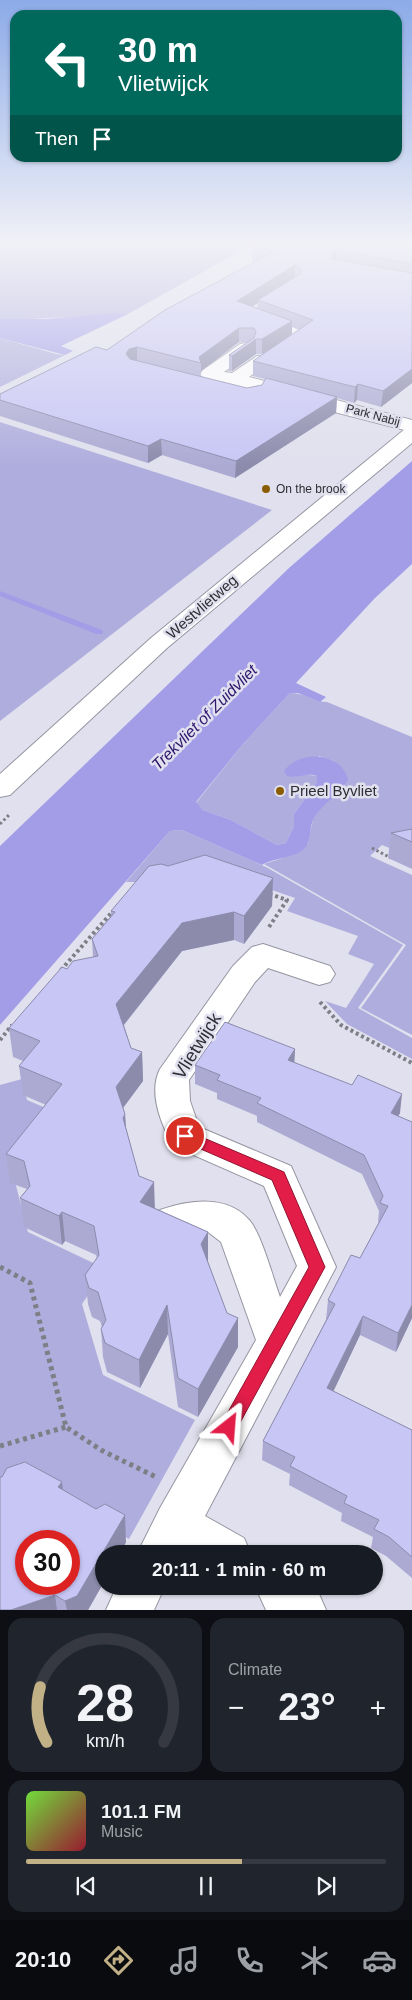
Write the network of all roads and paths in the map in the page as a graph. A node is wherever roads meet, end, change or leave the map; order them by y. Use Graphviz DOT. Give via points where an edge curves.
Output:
graph roads {
  1 [pos="252,318"];
  2 [pos="246,348"];
  3 [pos="271,355"];
  4 [pos="209,374"];
  5 [pos="235,379"];
  6 [pos="275,390"];
  7 [pos="412,411"];
  8 [pos="402,429"];
  9 [pos="0,789"];
  10 [pos="372,848"];
  11 [pos="396,860"];
  12 [pos="261,890"];
  13 [pos="117,907"];
  14 [pos="263,955"];
  15 [pos="60,971"];
  16 [pos="320,974"];
  17 [pos="16,1021"];
  18 [pos="0,1040"];
  19 [pos="412,1063"];
  20 [pos="173,1220"];
  21 [pos="0,1267"];
  22 [pos="276,1340"];
  23 [pos="66,1427"];
  24 [pos="0,1446"];
  25 [pos="176,1525"];
  26 [pos="212,1545"];
  27 [pos="137,1595"];
  28 [pos="284,1595"];
  29 [pos="129,1610"];
  30 [pos="303,1610"];
  1 -- 3 [label="lane" via="305,334"];
  2 -- 4 [label="street"];
  3 -- 5 [label="street"];
  4 -- 5 [label="street, Park Nabij"];
  4 -- 6 [label="street" via="194,384 246,398"];
  5 -- 6 [label="street, Park Nabij"];
  6 -- 8 [label="street, Park Nabij"];
  7 -- 8 [label="street, Westvlietweg"];
  8 -- 9 [label="street, Westvlietweg"];
  10 -- 11 [label="path"];
  12 -- 14 [label="path" via="287,900 257,944"];
  13 -- 15 [label="path"];
  14 -- 16 [label="street"];
  14 -- 22 [label="street, Vlietwijck" via="244,974 172,1078 173,1101 185,1136 278,1176 317,1267"];
  16 -- 19 [label="path" via="320,1002 341,1025"];
  17 -- 18 [label="path"];
  20 -- 22 [label="street" via="214,1216 237,1233"];
  21 -- 23 [label="path" via="30,1283"];
  22 -- 25 [label="street, Vlietwijck"];
  23 -- 24 [label="path"];
  23 -- 25 [label="path" via="101,1450"];
  25 -- 26 [label="street"];
  27 -- 29 [label="street"];
  28 -- 30 [label="street" via="288,1602"];
}
